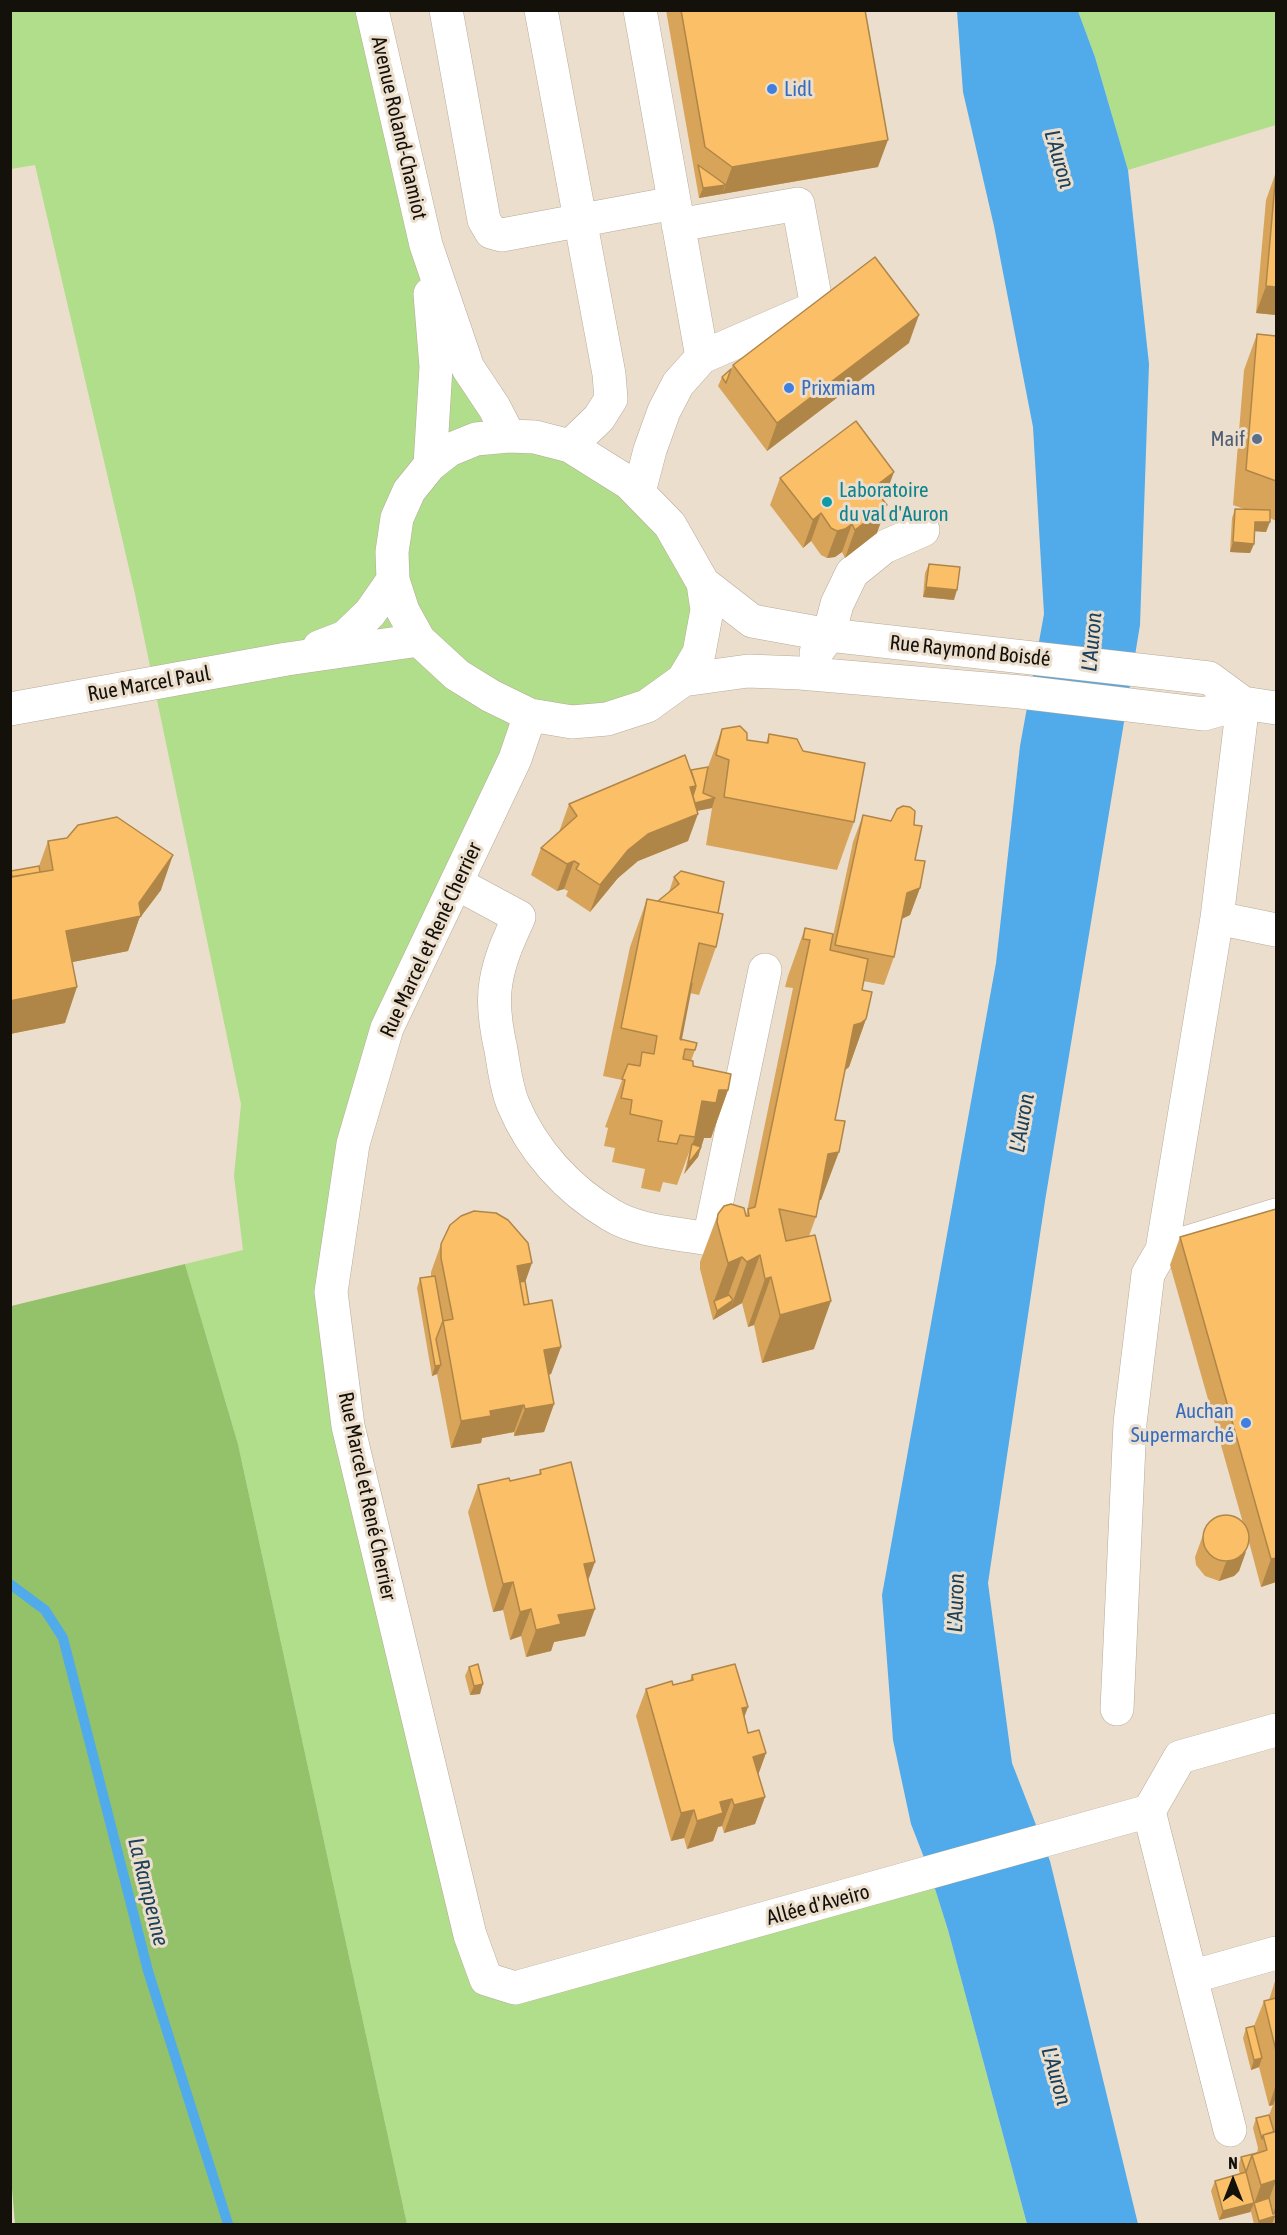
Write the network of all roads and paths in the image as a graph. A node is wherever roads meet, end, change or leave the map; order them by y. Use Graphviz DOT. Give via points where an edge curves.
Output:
graph roads {
  1 [pos="372,10"];
  2 [pos="446,10"];
  3 [pos="541,10"];
  4 [pos="640,10"];
  5 [pos="676,214"];
  6 [pos="580,221"];
  7 [pos="426,244"];
  8 [pos="702,357"];
  9 [pos="509,436"];
  10 [pos="570,446"];
  11 [pos="430,465"];
  12 [pos="639,492"];
  13 [pos="922,530"];
  14 [pos="393,580"];
  15 [pos="703,583"];
  16 [pos="829,636"];
  17 [pos="419,640"];
  18 [pos="287,659"];
  19 [pos="800,673"];
  20 [pos="683,680"];
  21 [pos="1243,703"];
  22 [pos="1276,708"];
  23 [pos="10,709"];
  24 [pos="530,715"];
  25 [pos="456,883"];
  26 [pos="1217,918"];
  27 [pos="1276,930"];
  28 [pos="765,970"];
  29 [pos="1276,1215"];
  30 [pos="1162,1250"];
  31 [pos="1117,1709"];
  32 [pos="1276,1730"];
  33 [pos="1135,1816"];
  34 [pos="1276,1953"];
  35 [pos="1191,1977"];
  36 [pos="486,1979"];
  37 [pos="1230,2130"];
  1 -- 7 [label="street, Avenue Roland-Chamiot"];
  2 -- 6 [label="street" via="484,220 491,232 502,235"];
  3 -- 6 [label="street"];
  4 -- 5 [label="street"];
  5 -- 6 [label="street"];
  5 -- 8 [label="street"];
  5 -- 8 [label="street" via="798,204 817,306"];
  6 -- 10 [label="street" via="611,399 599,418"];
  7 -- 9 [label="street, Avenue Roland-Chamiot" via="468,368"];
  7 -- 11 [label="street, Avenue Roland-Chamiot" via="436,367"];
  8 -- 12 [label="street" via="678,384 664,411"];
  9 -- 10 [label="street" via="535,437"];
  9 -- 11 [label="street" via="476,439 449,450"];
  10 -- 12 [label="street"];
  11 -- 14 [label="street" via="409,491 397,518"];
  12 -- 15 [label="street" via="670,525"];
  13 -- 16 [label="street" via="884,547 852,573 837,604"];
  14 -- 17 [label="street" via="403,611"];
  14 -- 18 [label="street, Rue Marcel Paul" via="370,613 345,637"];
  15 -- 16 [label="street, Rue Raymond Boisdé" via="752,621"];
  15 -- 20 [label="street" via="707,610 699,653"];
  16 -- 19 [label="street"];
  16 -- 21 [label="street, Rue Raymond Boisdé" via="1209,678"];
  17 -- 18 [label="street, Rue Marcel Paul"];
  17 -- 24 [label="street" via="458,675"];
  18 -- 23 [label="street, Rue Marcel Paul"];
  19 -- 20 [label="street, Rue Raymond Boisdé" via="748,671"];
  19 -- 21 [label="street, Rue Raymond Boisdé" via="1021,692 1204,714"];
  20 -- 24 [label="street" via="647,706 607,719 572,722"];
  21 -- 22 [label="street, Rue Raymond Boisdé"];
  21 -- 26 [label="street"];
  24 -- 25 [label="street, Rue Marcel et René Cherrier" via="514,759"];
  25 -- 28 [label="street" via="519,917 501,958 495,985 495,1022 512,1102 531,1140 553,1169 585,1196 612,1216 639,1227 709,1239"];
  25 -- 36 [label="street, Rue Marcel et René Cherrier" via="387,1028 353,1144 331,1292 348,1426 470,1935"];
  26 -- 27 [label="street"];
  26 -- 30 [label="street"];
  29 -- 30 [label="street"];
  30 -- 31 [label="street" via="1148,1274 1130,1423"];
  32 -- 33 [label="street" via="1180,1757"];
  33 -- 35 [label="street"];
  33 -- 36 [label="street, Allée d'Aveiro" via="515,1988"];
  34 -- 35 [label="street"];
  35 -- 37 [label="street"];
}
